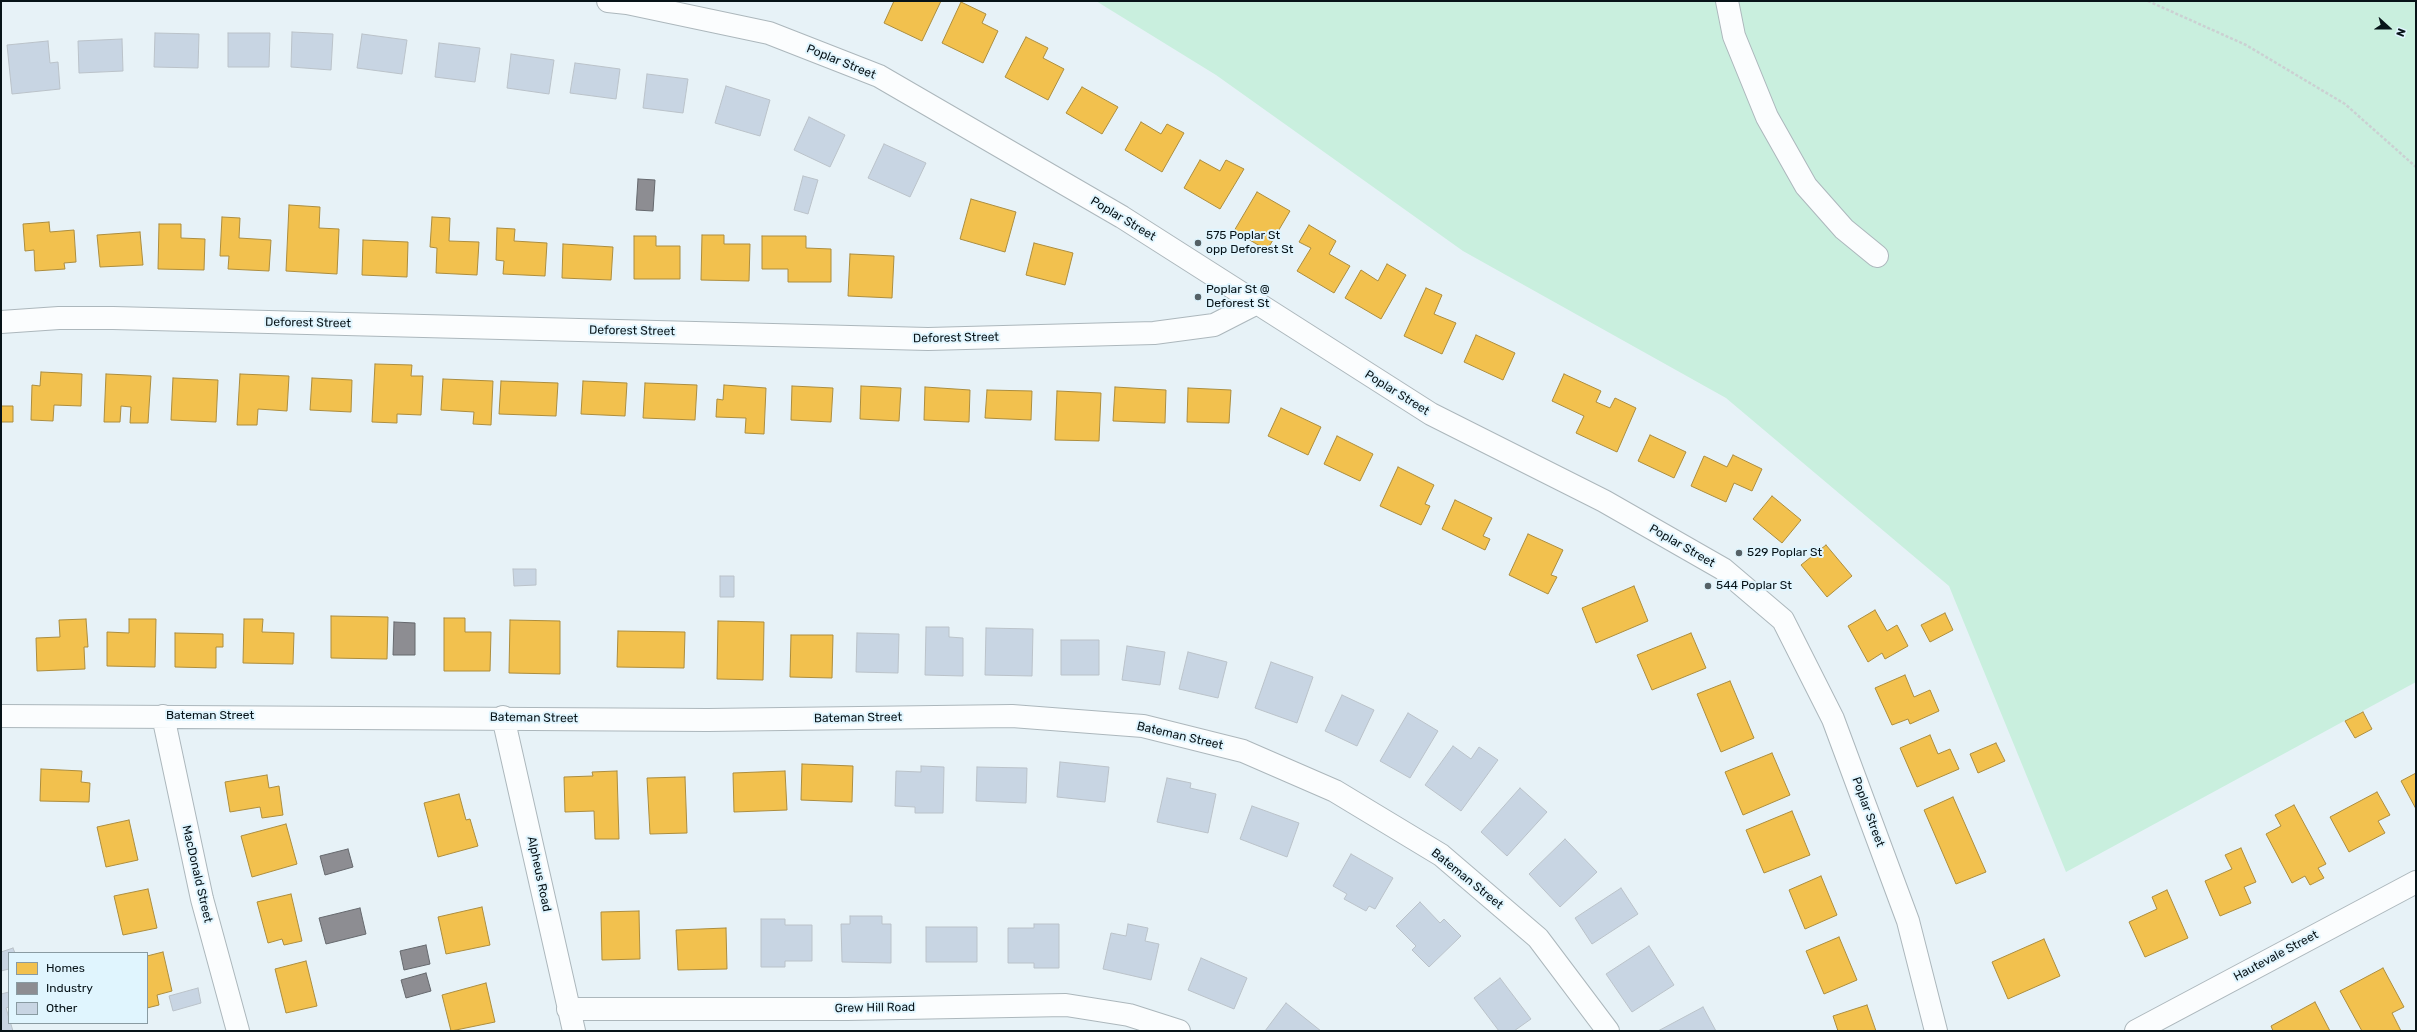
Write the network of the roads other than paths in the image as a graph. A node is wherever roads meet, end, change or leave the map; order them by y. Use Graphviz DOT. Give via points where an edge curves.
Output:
graph roads {
  1 [pos="608,1"];
  2 [pos="1727,1"];
  3 [pos="1877,256"];
  4 [pos="1257,303"];
  5 [pos="1,322"];
  6 [pos="1,716"];
  7 [pos="163,716"];
  8 [pos="502,718"];
  9 [pos="2416,882"];
  10 [pos="568,1009"];
  11 [pos="238,1031"];
  12 [pos="574,1031"];
  13 [pos="1179,1031"];
  14 [pos="1608,1031"];
  15 [pos="1936,1031"];
  16 [pos="2136,1031"];
  1 -- 4 [label="street, Poplar Street" via="769,33 879,76 1122,217"];
  2 -- 3 [label="street" via="1734,36 1767,117 1806,186 1844,229"];
  4 -- 5 [label="street, Deforest Street" via="1214,325 1154,334 928,339 113,318"];
  4 -- 15 [label="street, Poplar Street" via="1430,414 1604,501 1723,569 1783,620 1833,719 1905,913"];
  6 -- 7 [label="street, Bateman Street"];
  7 -- 8 [label="street, Bateman Street"];
  7 -- 11 [label="street, MacDonald Street" via="202,899"];
  8 -- 10 [label="street, Alpheus Road"];
  8 -- 14 [label="street, Bateman Street" via="708,720 1012,716 1143,726 1243,751 1335,791 1441,855 1538,938"];
  9 -- 16 [label="street, Hautevale Street"];
  10 -- 12 [label="street, Alpheus Road"];
  10 -- 13 [label="street, Grew Hill Road" via="847,1009 1066,1005 1129,1015"];
}
